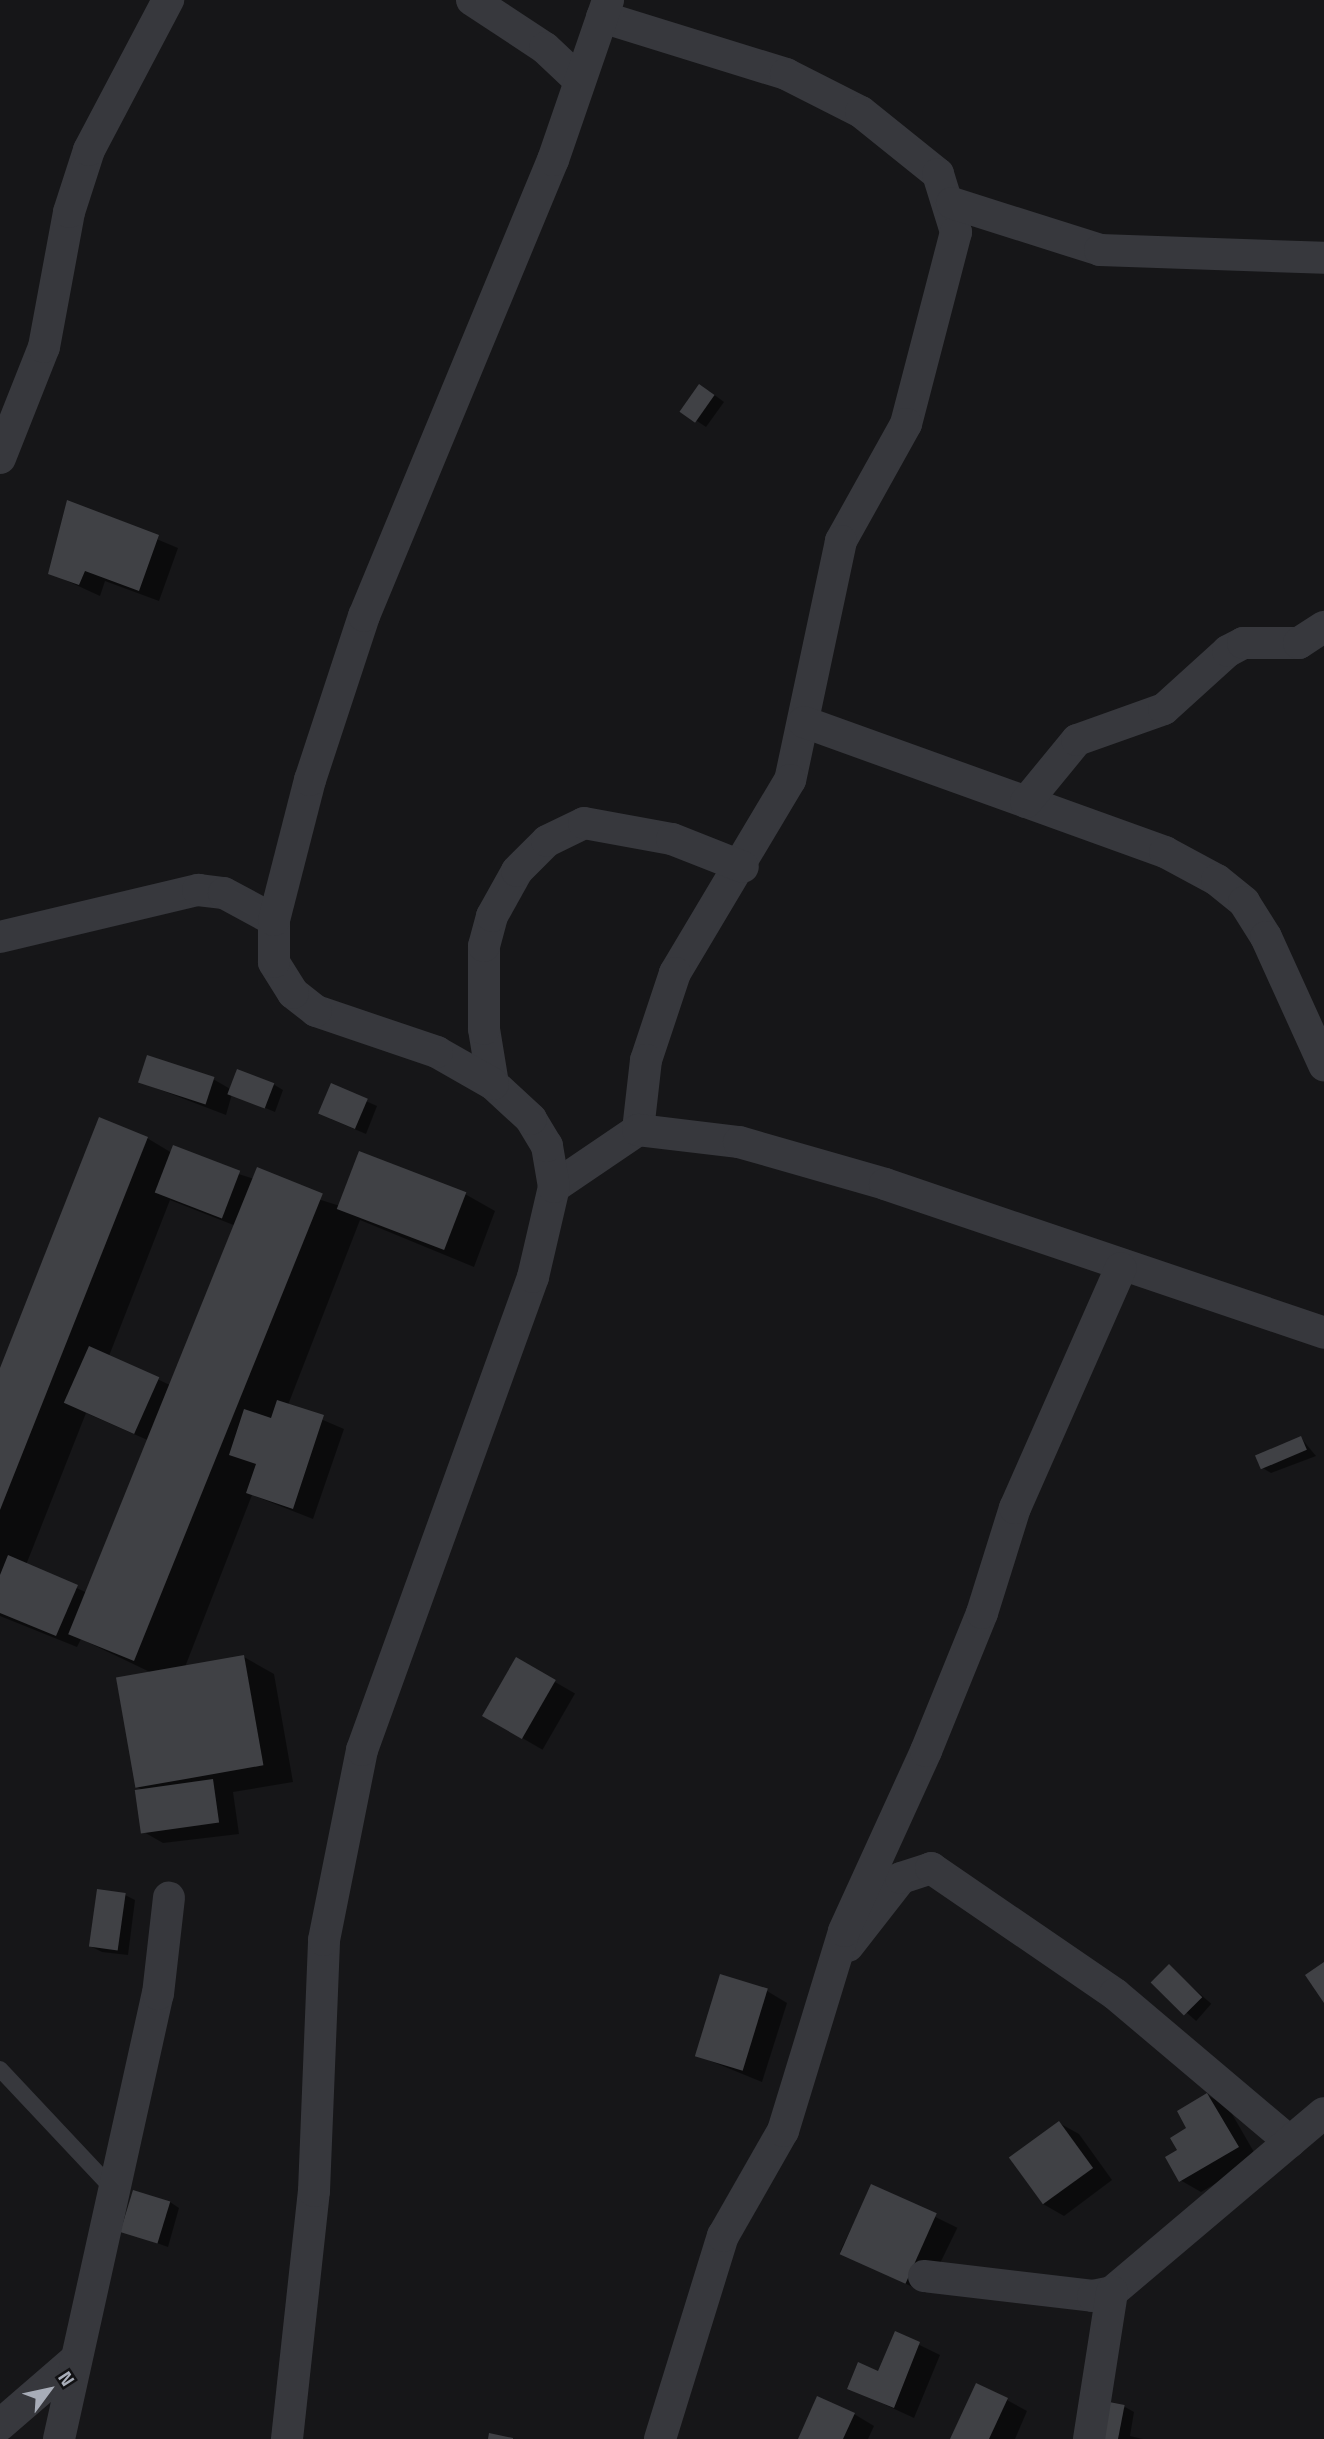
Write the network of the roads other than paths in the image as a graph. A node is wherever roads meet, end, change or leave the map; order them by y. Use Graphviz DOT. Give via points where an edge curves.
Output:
graph roads {
  1 [pos="168,0"];
  2 [pos="472,0"];
  3 [pos="605,8"];
  4 [pos="579,80"];
  5 [pos="952,203"];
  6 [pos="1324,258"];
  7 [pos="0,458"];
  8 [pos="1324,627"];
  9 [pos="804,722"];
  10 [pos="1026,802"];
  11 [pos="743,867"];
  12 [pos="274,920"];
  13 [pos="0,937"];
  14 [pos="1324,1065"];
  15 [pos="493,1084"];
  16 [pos="638,1130"];
  17 [pos="554,1187"];
  18 [pos="1121,1268"];
  19 [pos="1324,1333"];
  20 [pos="169,1898"];
  21 [pos="835,1962"];
  22 [pos="0,2070"];
  23 [pos="1324,2113"];
  24 [pos="1290,2143"];
  25 [pos="111,2187"];
  26 [pos="924,2276"];
  27 [pos="1112,2292"];
  28 [pos="74,2361"];
  29 [pos="0,2425"];
  30 [pos="59,2439"];
  31 [pos="287,2439"];
  32 [pos="660,2439"];
  33 [pos="1089,2439"];
  1 -- 7 [label="street" via="89,150 69,212 44,346"];
  2 -- 4 [label="street" via="545,48"];
  3 -- 4 [label="street"];
  3 -- 5 [label="street" via="786,74 861,112 938,174"];
  4 -- 12 [label="street" via="483,335 364,616 306,792"];
  5 -- 6 [label="street" via="1100,250"];
  5 -- 9 [label="street" via="956,232 922,378 890,457 841,541"];
  8 -- 10 [label="street" via="1299,643 1243,643 1228,651 1164,709 1077,740"];
  9 -- 10 [label="street"];
  9 -- 11 [label="street" via="790,780"];
  10 -- 14 [label="street" via="1165,852 1244,902"];
  11 -- 15 [label="street" via="672,839 584,822 547,841 517,871 492,916 484,946 484,1029"];
  11 -- 16 [label="street" via="691,943 665,997 646,1060"];
  12 -- 13 [label="street" via="224,893 198,890"];
  12 -- 15 [label="street" via="274,962 293,993 316,1011 437,1052"];
  15 -- 17 [label="street" via="536,1128 547,1146"];
  16 -- 17 [label="street"];
  16 -- 18 [label="street" via="676,1130 813,1162"];
  17 -- 31 [label="street" via="533,1277 362,1750 324,1940 314,2190"];
  18 -- 19 [label="street"];
  18 -- 21 [label="street" via="1015,1508 963,1662"];
  20 -- 25 [label="street" via="158,1994"];
  21 -- 24 [label="street" via="901,1878 931,1867 1115,1994"];
  21 -- 32 [label="street" via="783,2131 723,2236"];
  22 -- 25 [label="lane"];
  23 -- 24 [label="street"];
  24 -- 27 [label="street"];
  25 -- 28 [label="street"];
  26 -- 27 [label="street" via="1093,2296"];
  27 -- 33 [label="street"];
  28 -- 29 [label="street"];
  28 -- 30 [label="street"];
}
